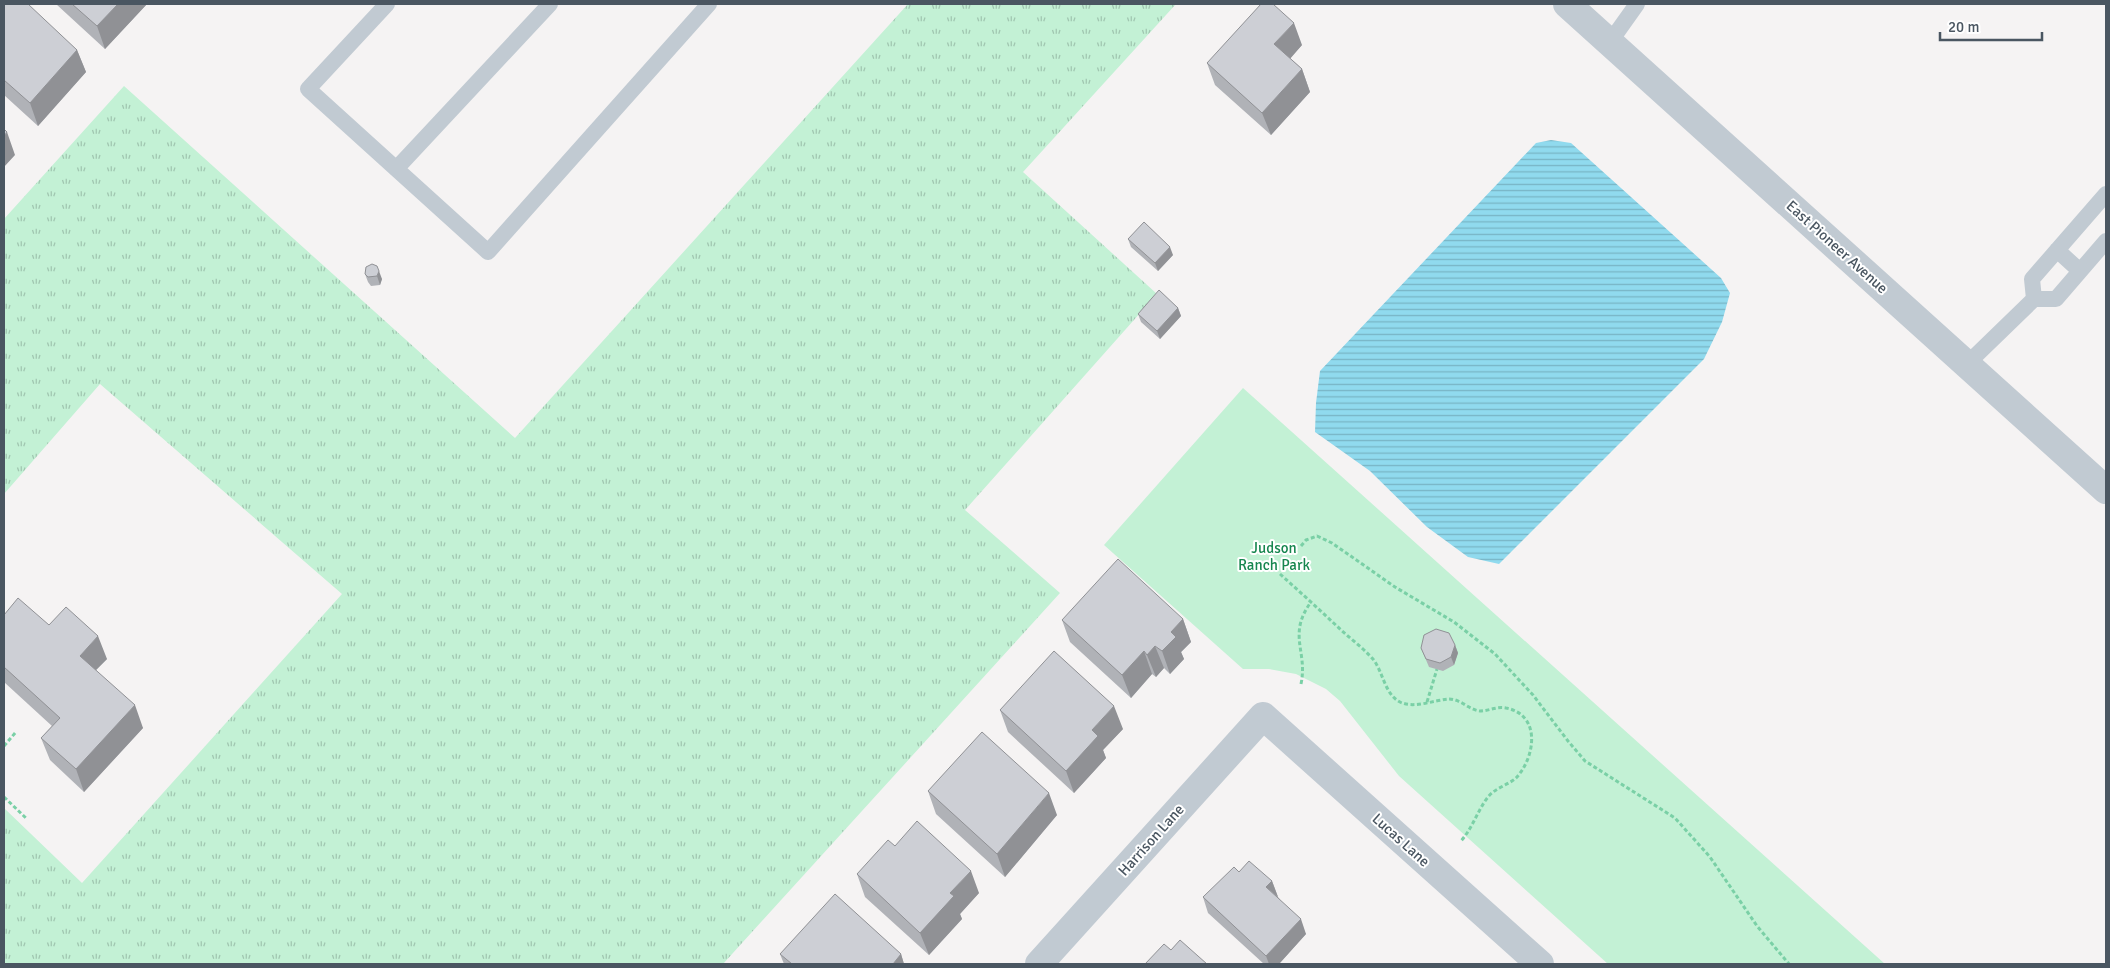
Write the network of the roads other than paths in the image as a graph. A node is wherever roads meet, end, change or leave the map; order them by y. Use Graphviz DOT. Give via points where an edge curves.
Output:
graph roads {
  1 [pos="387,4"];
  2 [pos="550,4"];
  3 [pos="709,4"];
  4 [pos="1568,4"];
  5 [pos="1637,4"];
  6 [pos="1610,42"];
  7 [pos="396,169"];
  8 [pos="2106,194"];
  9 [pos="2106,241"];
  10 [pos="2057,250"];
  11 [pos="2080,270"];
  12 [pos="2034,299"];
  13 [pos="1967,364"];
  14 [pos="2106,490"];
  15 [pos="1263,716"];
  16 [pos="1039,964"];
  17 [pos="1540,964"];
  1 -- 7 [label="lane" via="308,89"];
  2 -- 7 [label="lane"];
  3 -- 7 [label="lane" via="488,252"];
  4 -- 6 [label="street, East Pioneer Avenue"];
  5 -- 6 [label="lane"];
  6 -- 13 [label="street, East Pioneer Avenue"];
  8 -- 10 [label="lane"];
  9 -- 11 [label="lane"];
  10 -- 11 [label="lane"];
  10 -- 12 [label="lane" via="2032,279"];
  11 -- 12 [label="lane" via="2056,299"];
  12 -- 13 [label="lane"];
  13 -- 14 [label="street, East Pioneer Avenue"];
  15 -- 16 [label="street, Harrison Lane"];
  15 -- 17 [label="street, Lucas Lane"];
}
